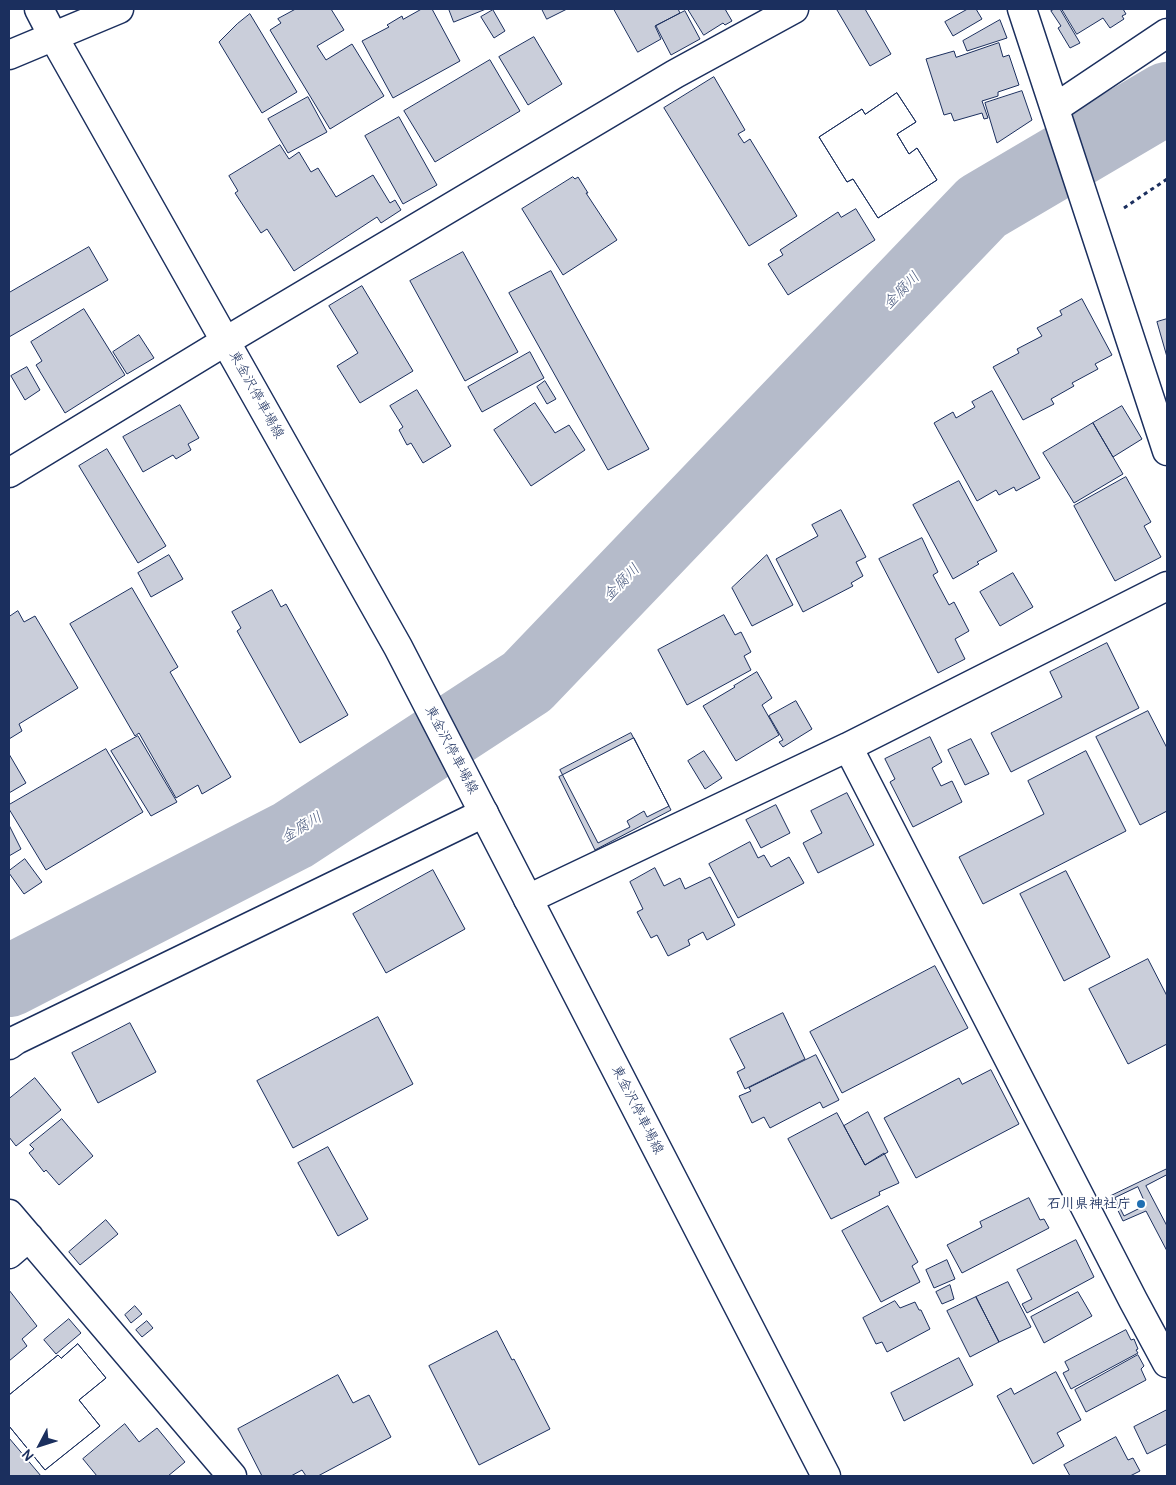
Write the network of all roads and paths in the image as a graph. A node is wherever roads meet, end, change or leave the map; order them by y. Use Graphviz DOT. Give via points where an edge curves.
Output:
graph roads {
  1 [pos="39,9"];
  2 [pos="119,9"];
  3 [pos="794,9"];
  4 [pos="1022,9"];
  5 [pos="1167,33"];
  6 [pos="53,36"];
  7 [pos="9,55"];
  8 [pos="1057,114"];
  9 [pos="1167,179"];
  10 [pos="1092,220"];
  11 [pos="226,341"];
  12 [pos="1167,451"];
  13 [pos="9,474"];
  14 [pos="1167,586"];
  15 [pos="848,747"];
  16 [pos="479,802"];
  17 [pos="528,898"];
  18 [pos="9,1045"];
  19 [pos="9,1214"];
  20 [pos="19,1246"];
  21 [pos="1167,1363"];
  22 [pos="232,1476"];
  23 [pos="824,1476"];
  1 -- 6 [label="main road, 東金沢停車場線"];
  2 -- 6 [label="main road"];
  3 -- 11 [label="main road" via="675,74"];
  4 -- 8 [label="main road"];
  5 -- 8 [label="main road"];
  6 -- 7 [label="main road"];
  6 -- 11 [label="main road, 東金沢停車場線"];
  8 -- 10 [label="main road"];
  9 -- 10 [label="path"];
  10 -- 12 [label="main road"];
  11 -- 13 [label="main road"];
  11 -- 16 [label="main road, 東金沢停車場線" via="398,647"];
  14 -- 15 [label="main road"];
  15 -- 17 [label="main road"];
  15 -- 21 [label="main road"];
  16 -- 17 [label="main road, 東金沢停車場線"];
  16 -- 18 [label="main road"];
  17 -- 23 [label="main road, 東金沢停車場線"];
  19 -- 20 [label="main road"];
  20 -- 22 [label="main road"];
}
